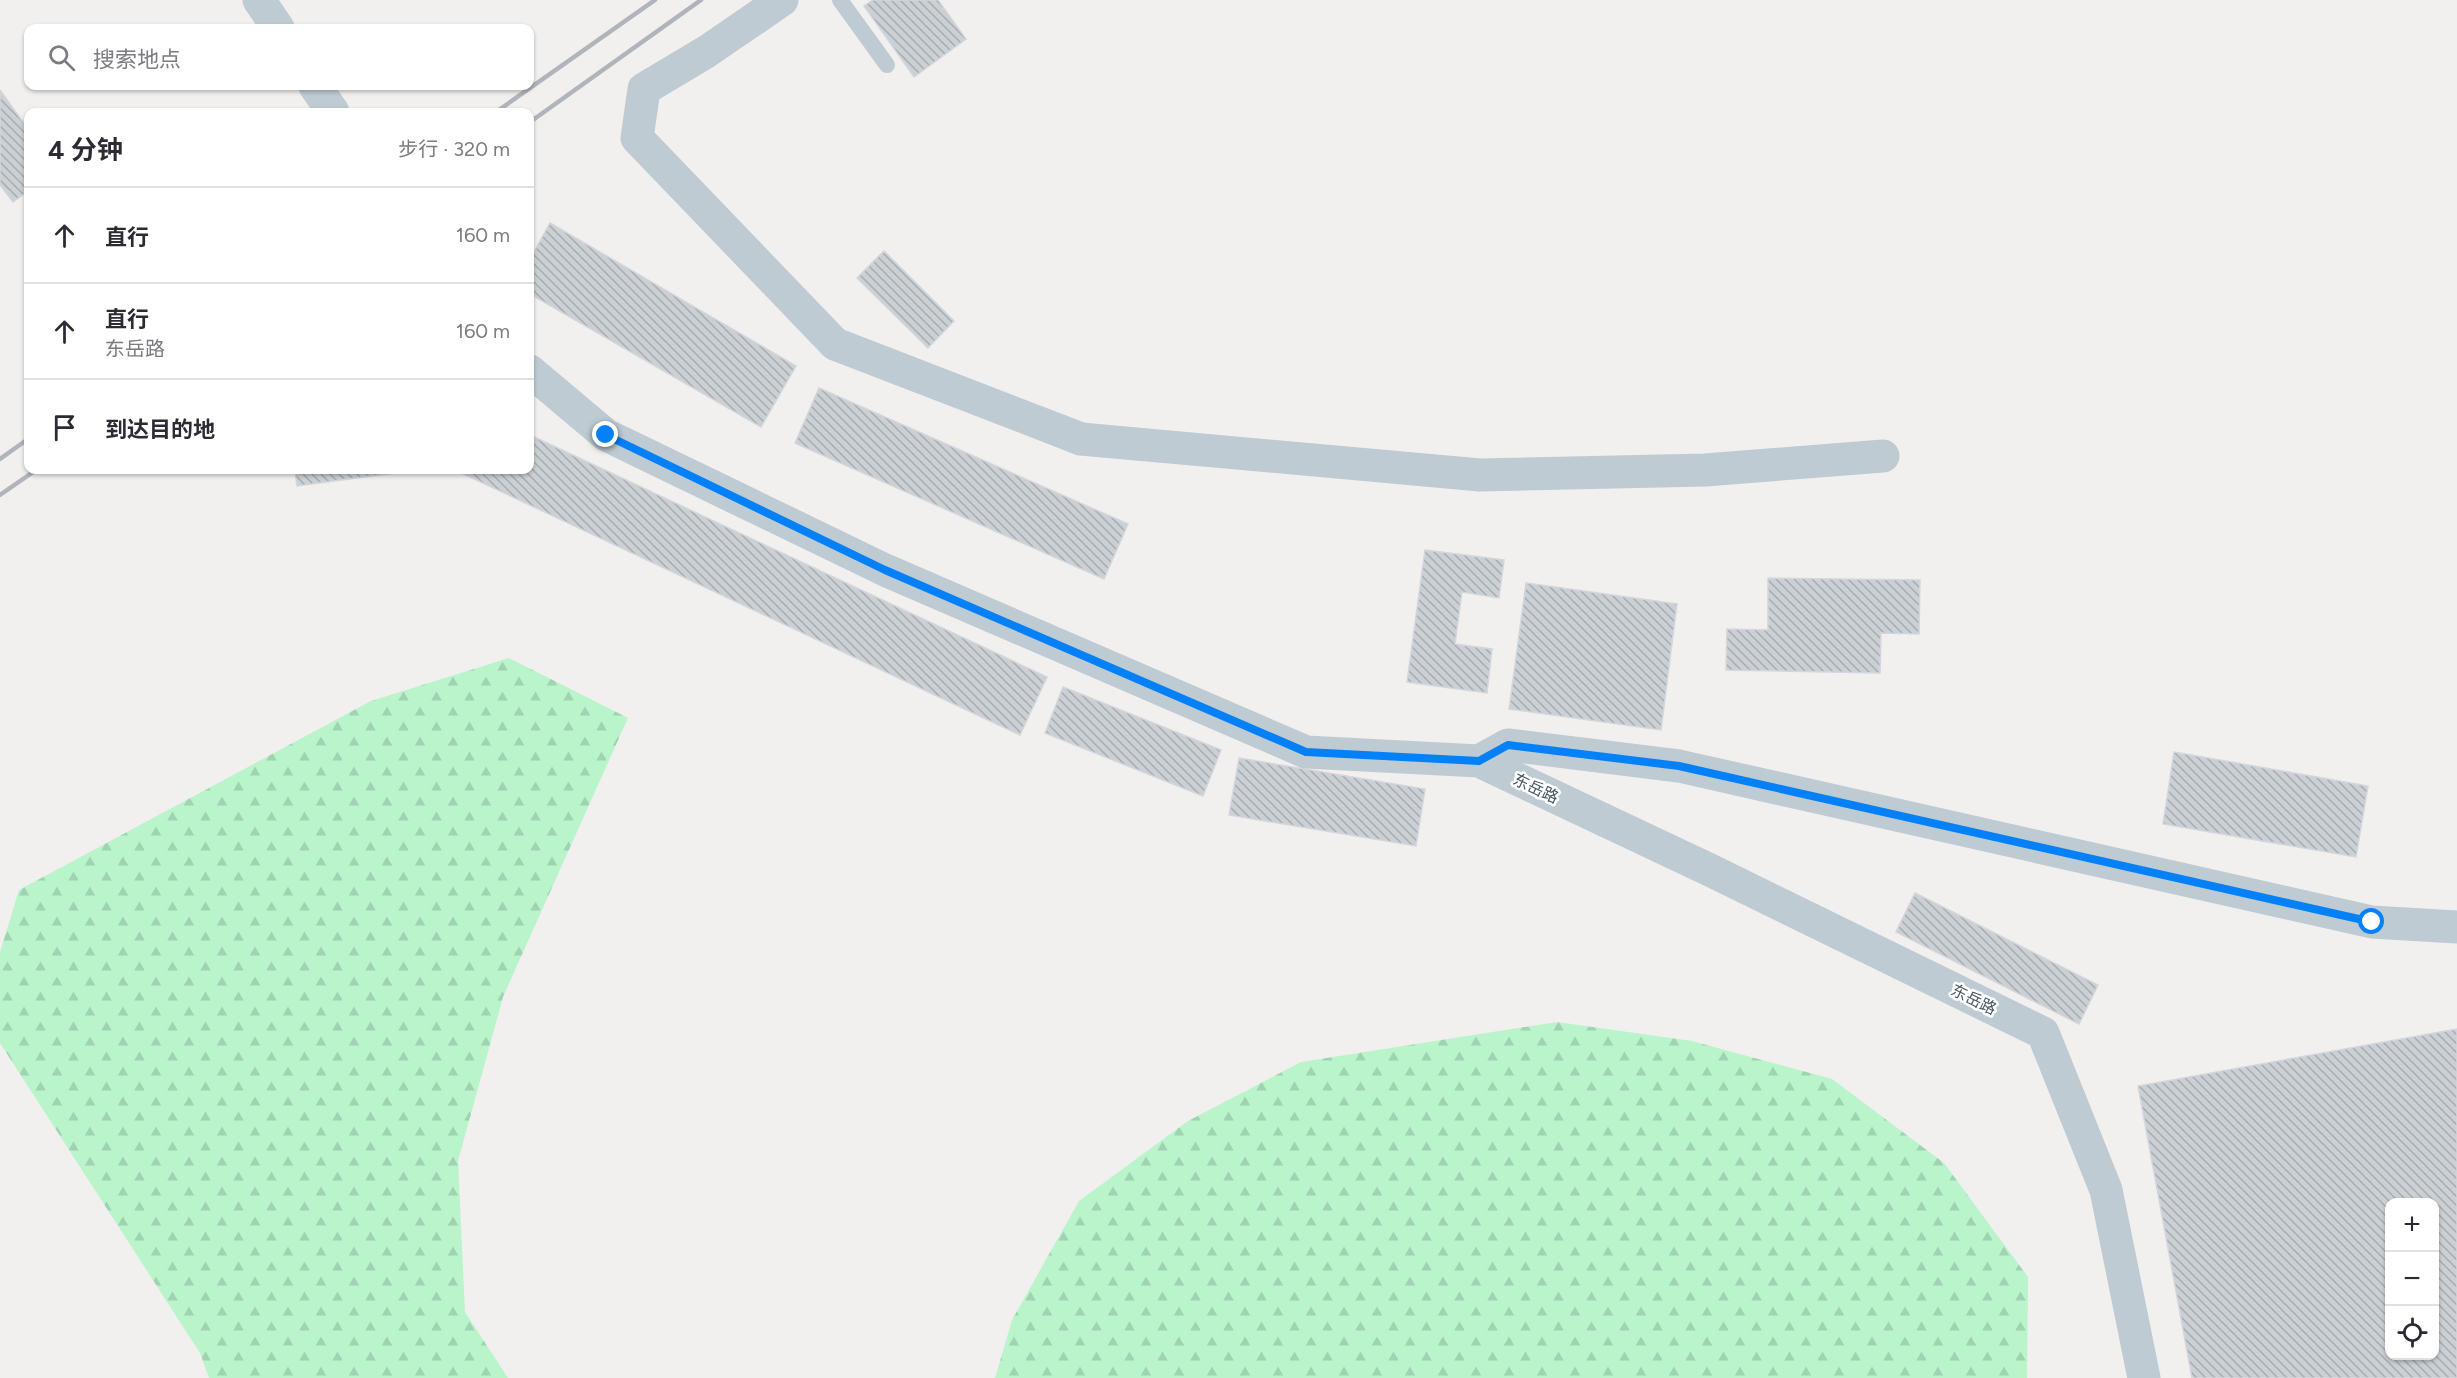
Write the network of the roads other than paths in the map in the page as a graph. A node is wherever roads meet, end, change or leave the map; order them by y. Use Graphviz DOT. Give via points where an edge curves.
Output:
graph roads {
  1 [pos="258,0"];
  2 [pos="782,0"];
  3 [pos="840,0"];
  4 [pos="275,24"];
  5 [pos="887,65"];
  6 [pos="318,90"];
  7 [pos="330,108"];
  8 [pos="534,374"];
  9 [pos="1883,456"];
  10 [pos="1479,761"];
  11 [pos="2457,927"];
  12 [pos="2144,1378"];
  1 -- 4 [label="street"];
  2 -- 9 [label="street" via="644,89 637,138 834,344 1081,439 1480,475 1705,470"];
  3 -- 5 [label="lane"];
  6 -- 7 [label="street"];
  8 -- 10 [label="street, 东岳路" via="606,435 885,570 1306,752"];
  10 -- 11 [label="street" via="1508,745 1679,766 2372,922"];
  10 -- 12 [label="street, 东岳路" via="1712,870 2043,1033 2106,1190"];
}
